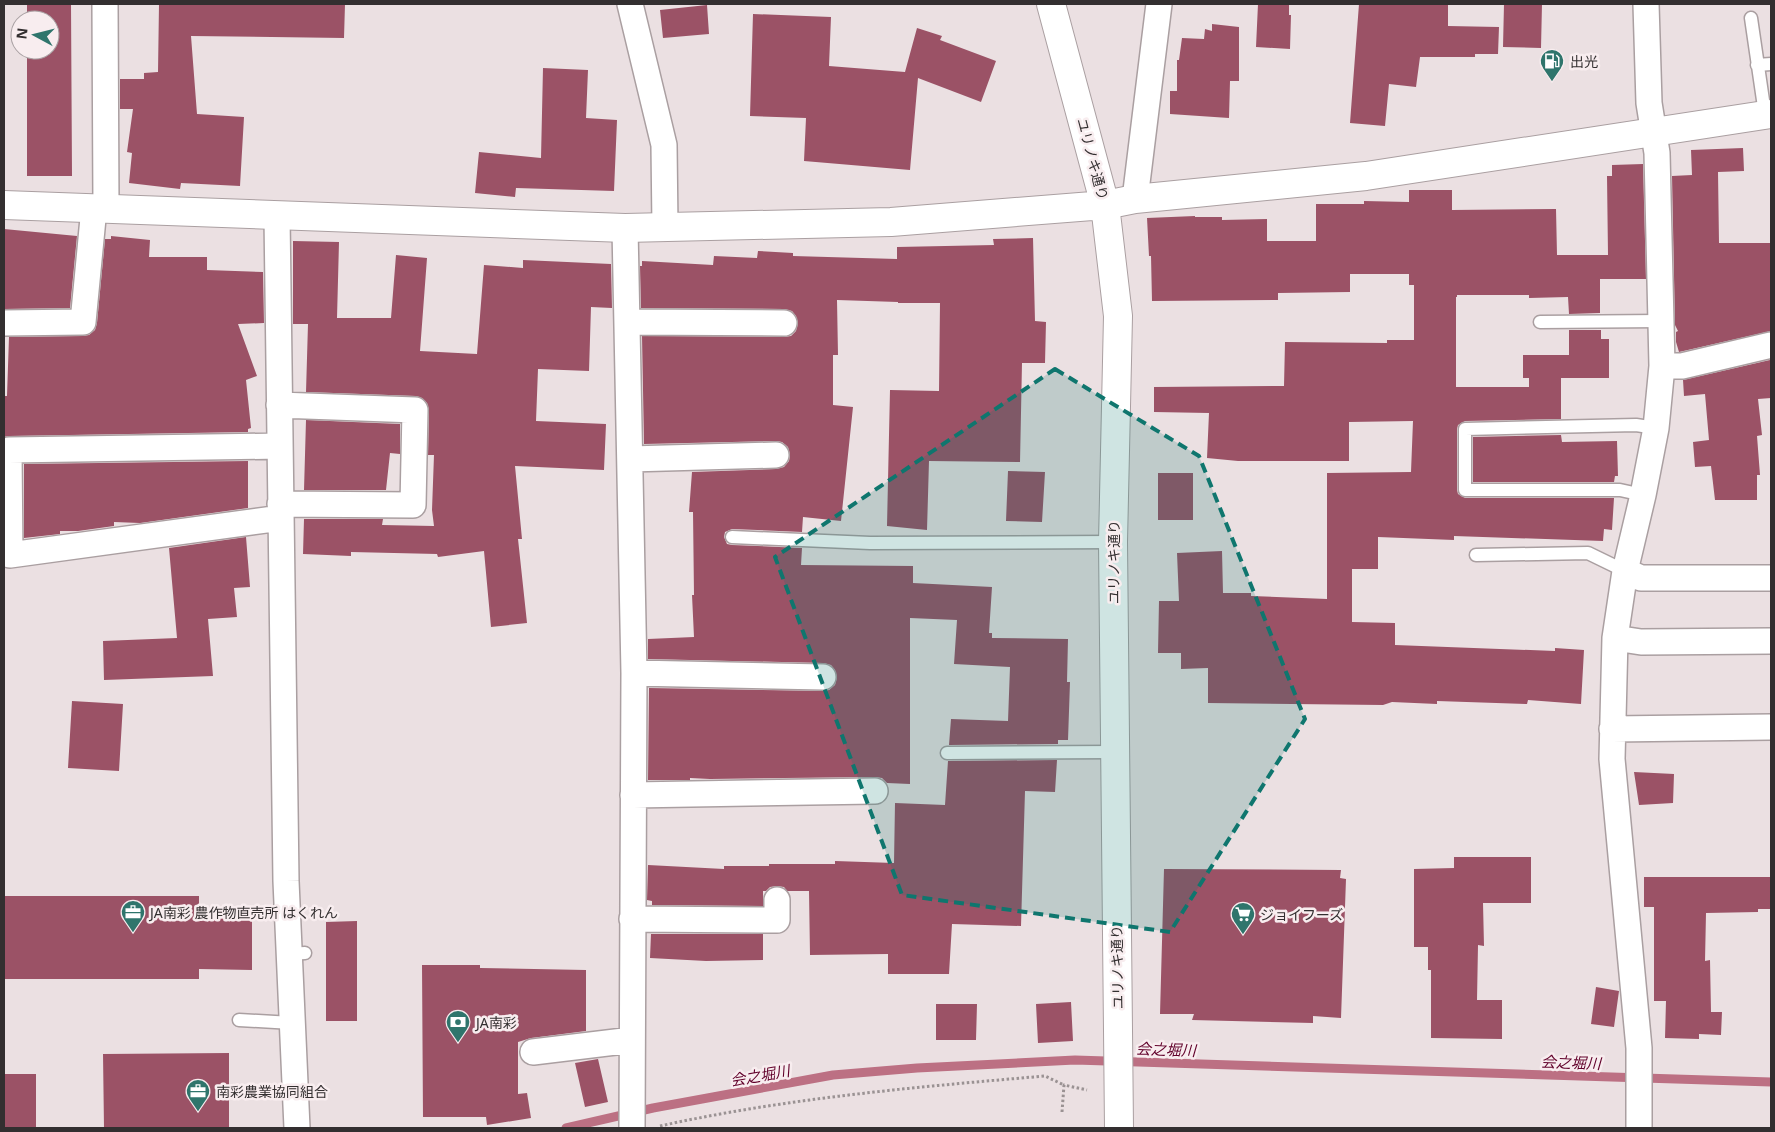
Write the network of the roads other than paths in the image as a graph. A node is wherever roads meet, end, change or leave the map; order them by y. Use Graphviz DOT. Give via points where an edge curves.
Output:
graph roads {
  1 [pos="105,4"];
  2 [pos="630,4"];
  3 [pos="1051,4"];
  4 [pos="1159,4"];
  5 [pos="1651,14"];
  6 [pos="1752,18"];
  7 [pos="1771,64"];
  8 [pos="1757,65"];
  9 [pos="1768,114"];
  10 [pos="1654,132"];
  11 [pos="1135,199"];
  12 [pos="4,205"];
  13 [pos="1105,205"];
  14 [pos="100,208"];
  15 [pos="276,216"];
  16 [pos="665,227"];
  17 [pos="625,228"];
  18 [pos="1661,321"];
  19 [pos="627,322"];
  20 [pos="1540,322"];
  21 [pos="4,323"];
  22 [pos="784,323"];
  23 [pos="1771,345"];
  24 [pos="1662,366"];
  25 [pos="279,405"];
  26 [pos="1656,428"];
  27 [pos="280,446"];
  28 [pos="776,455"];
  29 [pos="630,459"];
  30 [pos="1644,495"];
  31 [pos="281,511"];
  32 [pos="732,538"];
  33 [pos="1113,542"];
  34 [pos="1476,554"];
  35 [pos="1625,571"];
  36 [pos="1771,578"];
  37 [pos="1615,638"];
  38 [pos="1771,641"];
  39 [pos="634,673"];
  40 [pos="823,677"];
  41 [pos="1771,727"];
  42 [pos="1612,729"];
  43 [pos="1115,752"];
  44 [pos="947,753"];
  45 [pos="875,791"];
  46 [pos="633,795"];
  47 [pos="776,900"];
  48 [pos="632,919"];
  49 [pos="239,1020"];
  50 [pos="298,1038"];
  51 [pos="632,1040"];
  52 [pos="533,1052"];
  53 [pos="1119,1117"];
  54 [pos="297,1128"];
  55 [pos="632,1128"];
  56 [pos="1639,1128"];
  1 -- 14 [label="street"];
  2 -- 16 [label="street" via="664,145"];
  3 -- 13 [label="street, ユリノキ通り"];
  4 -- 11 [label="street"];
  5 -- 10 [label="street" via="1649,103"];
  6 -- 8 [label="lane"];
  7 -- 8 [label="lane"];
  8 -- 9 [label="lane"];
  9 -- 10 [label="street"];
  10 -- 11 [label="street" via="1366,176"];
  10 -- 18 [label="street"];
  11 -- 13 [label="street"];
  12 -- 14 [label="street"];
  13 -- 16 [label="street" via="891,222"];
  13 -- 33 [label="street, ユリノキ通り" via="1118,316"];
  14 -- 15 [label="street"];
  14 -- 21 [label="street" via="83,322"];
  15 -- 17 [label="street"];
  15 -- 25 [label="street"];
  16 -- 17 [label="street"];
  17 -- 19 [label="street"];
  18 -- 20 [label="lane"];
  18 -- 24 [label="street"];
  19 -- 22 [label="street"];
  19 -- 29 [label="street"];
  23 -- 24 [label="street" via="1682,366"];
  24 -- 26 [label="street"];
  25 -- 27 [label="street"];
  25 -- 31 [label="street" via="415,410 413,505"];
  26 -- 30 [label="street"];
  26 -- 30 [label="lane" via="1636,425 1465,429 1465,490 1620,490"];
  27 -- 31 [label="street"];
  27 -- 31 [label="street" via="10,450 10,555"];
  28 -- 29 [label="street"];
  29 -- 39 [label="street"];
  30 -- 35 [label="street"];
  31 -- 50 [label="street" via="286,881 297,953"];
  32 -- 33 [label="lane" via="870,543"];
  33 -- 43 [label="street, ユリノキ通り"];
  34 -- 35 [label="lane" via="1588,553"];
  35 -- 36 [label="street" via="1641,578"];
  35 -- 37 [label="street"];
  37 -- 38 [label="street" via="1640,642"];
  37 -- 42 [label="street"];
  39 -- 40 [label="street"];
  39 -- 46 [label="street"];
  41 -- 42 [label="street"];
  42 -- 56 [label="street" via="1612,759 1639,1048"];
  43 -- 44 [label="lane"];
  43 -- 53 [label="street, ユリノキ通り"];
  45 -- 46 [label="street"];
  46 -- 48 [label="street"];
  47 -- 48 [label="street" via="776,920"];
  48 -- 51 [label="street"];
  49 -- 50 [label="lane"];
  50 -- 54 [label="street"];
  51 -- 52 [label="street"];
  51 -- 55 [label="street"];
}
